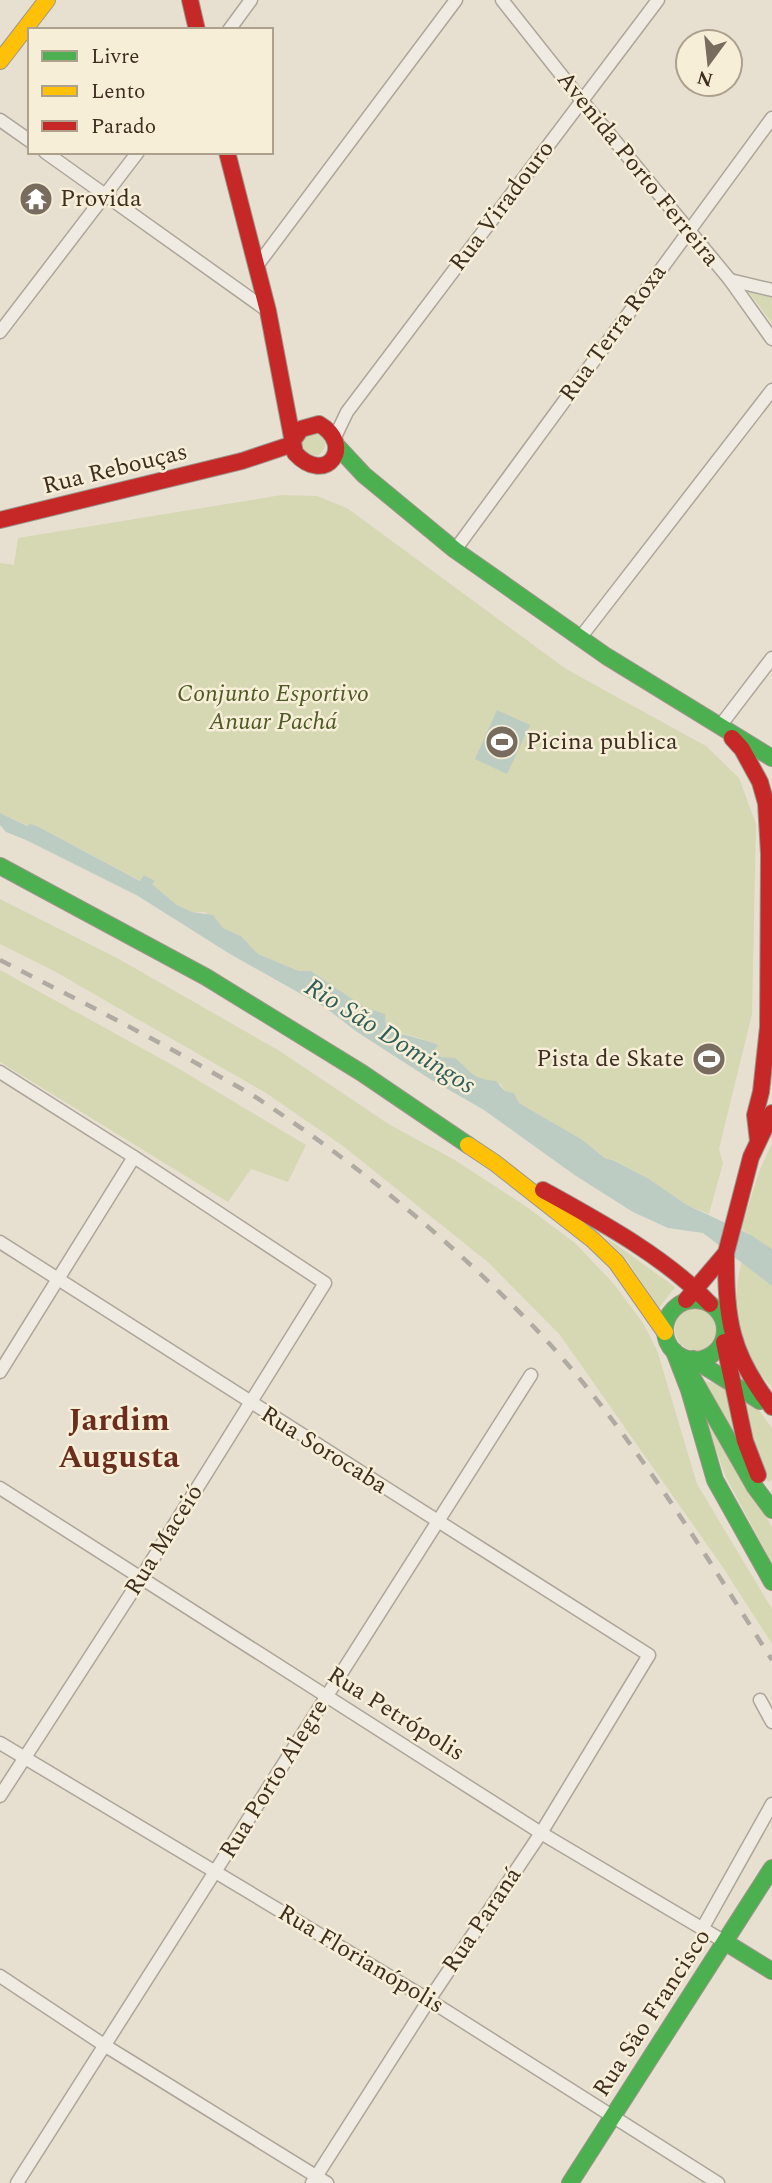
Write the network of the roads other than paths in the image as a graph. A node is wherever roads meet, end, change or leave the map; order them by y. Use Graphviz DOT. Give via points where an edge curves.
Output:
graph roads {
  1 [pos="47,0"];
  2 [pos="190,0"];
  3 [pos="251,0"];
  4 [pos="456,0"];
  5 [pos="502,0"];
  6 [pos="658,0"];
  7 [pos="197,28"];
  8 [pos="230,28"];
  9 [pos="0,61"];
  10 [pos="582,101"];
  11 [pos="772,118"];
  12 [pos="0,120"];
  13 [pos="28,140"];
  14 [pos="49,154"];
  15 [pos="137,154"];
  16 [pos="228,154"];
  17 [pos="106,195"];
  18 [pos="689,229"];
  19 [pos="256,267"];
  20 [pos="730,280"];
  21 [pos="772,290"];
  22 [pos="268,311"];
  23 [pos="0,332"];
  24 [pos="772,339"];
  25 [pos="772,390"];
  26 [pos="286,400"];
  27 [pos="327,439"];
  28 [pos="294,442"];
  29 [pos="242,461"];
  30 [pos="299,461"];
  31 [pos="0,520"];
  32 [pos="456,550"];
  33 [pos="580,638"];
  34 [pos="772,658"];
  35 [pos="720,726"];
  36 [pos="772,758"];
  37 [pos="769,798"];
  38 [pos="770,856"];
  39 [pos="0,866"];
  40 [pos="772,1069"];
  41 [pos="0,1072"];
  42 [pos="761,1092"];
  43 [pos="772,1113"];
  44 [pos="758,1141"];
  45 [pos="134,1157"];
  46 [pos="495,1163"];
  47 [pos="0,1242"];
  48 [pos="726,1252"];
  49 [pos="58,1280"];
  50 [pos="691,1294"];
  51 [pos="665,1332"];
  52 [pos="724,1342"];
  53 [pos="683,1356"];
  54 [pos="0,1372"];
  55 [pos="531,1376"];
  56 [pos="731,1381"];
  57 [pos="250,1404"];
  58 [pos="772,1408"];
  59 [pos="0,1488"];
  60 [pos="771,1504"];
  61 [pos="439,1520"];
  62 [pos="141,1578"];
  63 [pos="772,1583"];
  64 [pos="649,1656"];
  65 [pos="326,1696"];
  66 [pos="760,1700"];
  67 [pos="772,1722"];
  68 [pos="0,1743"];
  69 [pos="24,1758"];
  70 [pos="0,1796"];
  71 [pos="772,1804"];
  72 [pos="541,1833"];
  73 [pos="772,1868"];
  74 [pos="216,1871"];
  75 [pos="702,1929"];
  76 [pos="725,1942"];
  77 [pos="772,1970"];
  78 [pos="0,1976"];
  79 [pos="429,2000"];
  80 [pos="104,2045"];
  81 [pos="613,2117"];
  82 [pos="318,2181"];
  83 [pos="17,2183"];
  84 [pos="570,2183"];
  85 [pos="718,2183"];
  1 -- 9 [label="main road"];
  2 -- 7 [label="main road"];
  3 -- 8 [label="street"];
  4 -- 19 [label="street"];
  5 -- 10 [label="street, Avenida Porto Ferreira"];
  6 -- 10 [label="street, Rua Viradouro"];
  10 -- 18 [label="street, Avenida Porto Ferreira"];
  10 -- 27 [label="street, Rua Viradouro"];
  11 -- 18 [label="street, Rua Terra Roxa"];
  12 -- 13 [label="street"];
  14 -- 17 [label="street"];
  15 -- 17 [label="street"];
  16 -- 19 [label="main road"];
  17 -- 22 [label="street"];
  17 -- 23 [label="street"];
  18 -- 20 [label="street, Avenida Porto Ferreira"];
  18 -- 32 [label="street, Rua Terra Roxa"];
  19 -- 22 [label="main road"];
  20 -- 21 [label="street"];
  20 -- 24 [label="street, Avenida Porto Ferreira"];
  22 -- 26 [label="main road"];
  25 -- 33 [label="street"];
  26 -- 27 [label="main road"];
  26 -- 28 [label="main road"];
  27 -- 28 [label="main road" via="301,429"];
  27 -- 30 [label="main road, Rua Rebouças" via="318,467"];
  27 -- 32 [label="main road"];
  28 -- 29 [label="main road, Rua Rebouças"];
  28 -- 30 [label="main road"];
  29 -- 30 [label="main road, Rua Rebouças"];
  29 -- 31 [label="main road, Rua Rebouças"];
  32 -- 33 [label="main road"];
  33 -- 35 [label="main road"];
  34 -- 35 [label="street"];
  35 -- 36 [label="main road"];
  35 -- 37 [label="main road" via="742,749"];
  37 -- 38 [label="main road"];
  38 -- 42 [label="main road" via="768,1027"];
  39 -- 46 [label="main road" via="263,1012"];
  40 -- 42 [label="main road"];
  41 -- 45 [label="street"];
  42 -- 44 [label="main road" via="755,1115"];
  43 -- 44 [label="main road"];
  44 -- 48 [label="main road"];
  45 -- 49 [label="street"];
  45 -- 57 [label="street, Rua Maceió" via="325,1283"];
  46 -- 50 [label="main road" via="589,1216"];
  46 -- 51 [label="main road" via="616,1262"];
  47 -- 49 [label="street, Rua Sorocaba"];
  48 -- 50 [label="main road"];
  48 -- 58 [label="main road" via="735,1340 751,1380"];
  49 -- 54 [label="street"];
  49 -- 57 [label="street, Rua Sorocaba"];
  50 -- 51 [label="main road" via="669,1314"];
  50 -- 52 [label="main road" via="719,1312"];
  51 -- 53 [label="main road"];
  52 -- 53 [label="main road" via="717,1352 700,1360"];
  52 -- 56 [label="main road"];
  53 -- 56 [label="main road"];
  53 -- 60 [label="main road" via="755,1487"];
  53 -- 63 [label="main road" via="715,1480"];
  55 -- 61 [label="street, Rua Porto Alegre"];
  56 -- 58 [label="main road"];
  56 -- 60 [label="main road" via="751,1462"];
  57 -- 61 [label="street, Rua Sorocaba"];
  57 -- 62 [label="street, Rua Maceió"];
  59 -- 62 [label="street, Rua Petrópolis"];
  61 -- 64 [label="street, Rua Sorocaba"];
  61 -- 65 [label="street, Rua Porto Alegre"];
  62 -- 65 [label="street, Rua Petrópolis"];
  62 -- 69 [label="street, Rua Maceió"];
  64 -- 72 [label="street, Rua Paraná"];
  65 -- 72 [label="street, Rua Petrópolis"];
  65 -- 74 [label="street, Rua Porto Alegre"];
  66 -- 67 [label="street"];
  68 -- 69 [label="street, Rua Florianópolis"];
  69 -- 70 [label="street, Rua Maceió"];
  69 -- 74 [label="street, Rua Florianópolis"];
  71 -- 75 [label="street"];
  72 -- 75 [label="street, Rua Petrópolis"];
  72 -- 79 [label="street, Rua Paraná"];
  73 -- 76 [label="main road, Rua São Francisco"];
  74 -- 79 [label="street, Rua Florianópolis"];
  74 -- 80 [label="street, Rua Porto Alegre"];
  75 -- 76 [label="street, Rua Petrópolis"];
  76 -- 77 [label="main road, Rua Petrópolis"];
  76 -- 81 [label="main road, Rua São Francisco"];
  78 -- 80 [label="street"];
  79 -- 81 [label="street, Rua Florianópolis"];
  79 -- 82 [label="street, Rua Paraná"];
  80 -- 82 [label="street"];
  80 -- 83 [label="street, Rua Porto Alegre"];
  81 -- 84 [label="main road, Rua São Francisco"];
  81 -- 85 [label="street, Rua Florianópolis"];
}
